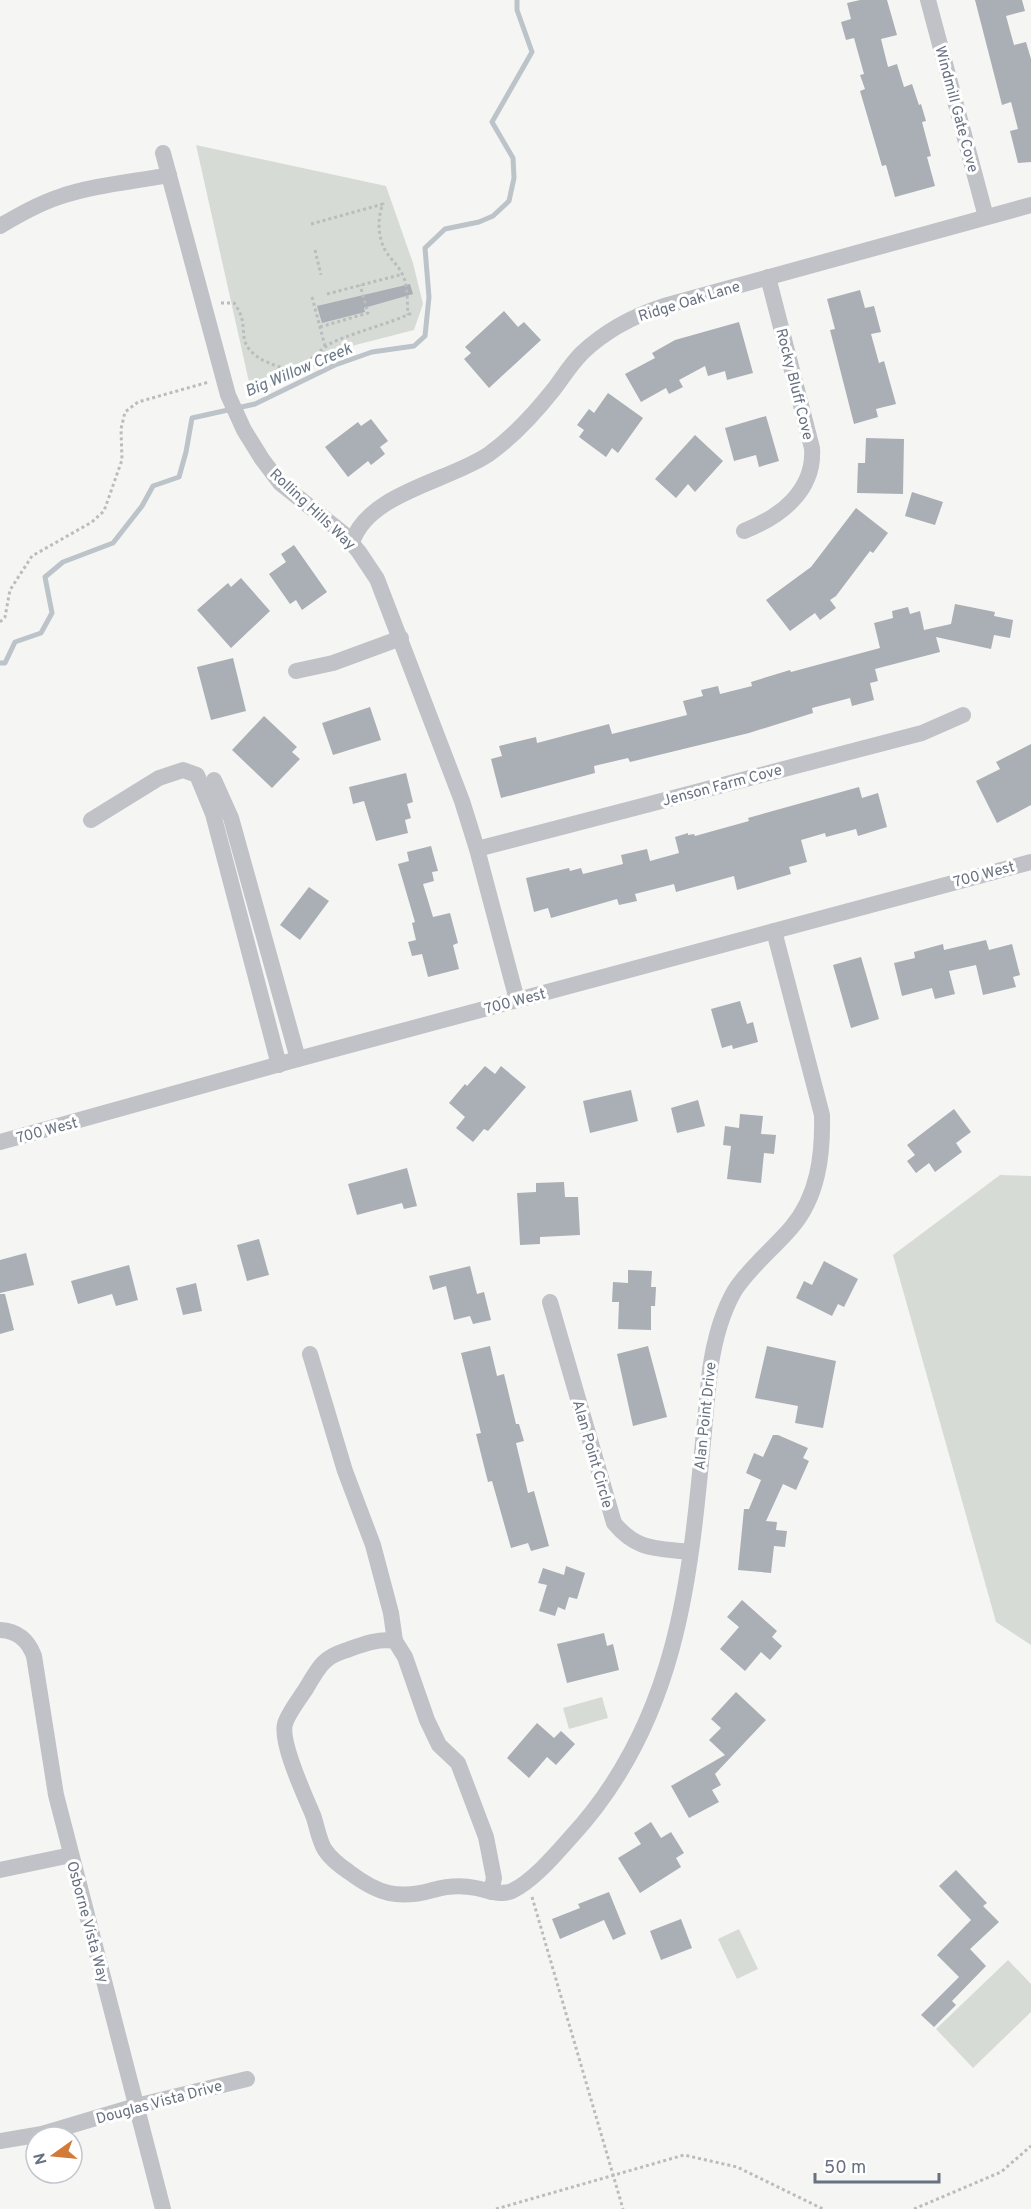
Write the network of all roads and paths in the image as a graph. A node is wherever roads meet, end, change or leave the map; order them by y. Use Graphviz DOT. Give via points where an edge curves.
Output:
graph roads {
  1 [pos="928,0"];
  2 [pos="163,153"];
  3 [pos="169,175"];
  4 [pos="1031,205"];
  5 [pos="986,217"];
  6 [pos="311,224"];
  7 [pos="0,226"];
  8 [pos="315,250"];
  9 [pos="321,274"];
  10 [pos="403,274"];
  11 [pos="768,277"];
  12 [pos="360,285"];
  13 [pos="327,294"];
  14 [pos="312,297"];
  15 [pos="221,303"];
  16 [pos="320,327"];
  17 [pos="325,346"];
  18 [pos="210,382"];
  19 [pos="744,531"];
  20 [pos="352,543"];
  21 [pos="0,622"];
  22 [pos="401,638"];
  23 [pos="296,671"];
  24 [pos="963,715"];
  25 [pos="214,780"];
  26 [pos="91,820"];
  27 [pos="477,849"];
  28 [pos="1031,862"];
  29 [pos="774,931"];
  30 [pos="518,1000"];
  31 [pos="298,1059"];
  32 [pos="279,1065"];
  33 [pos="0,1142"];
  34 [pos="550,1302"];
  35 [pos="310,1354"];
  36 [pos="690,1552"];
  37 [pos="0,1630"];
  38 [pos="395,1641"];
  39 [pos="71,1855"];
  40 [pos="0,1870"];
  41 [pos="525,1890"];
  42 [pos="490,1892"];
  43 [pos="247,2079"];
  44 [pos="136,2106"];
  45 [pos="0,2141"];
  46 [pos="1031,2146"];
  47 [pos="612,2176"];
  48 [pos="163,2209"];
  49 [pos="496,2209"];
  50 [pos="623,2209"];
  51 [pos="823,2209"];
  52 [pos="914,2209"];
  1 -- 5 [label="street, Windmill Gate Cove"];
  2 -- 3 [label="street, Rolling Hills Way"];
  3 -- 7 [label="street" via="65,195"];
  3 -- 20 [label="street, Rolling Hills Way" via="228,395 252,445 289,491"];
  4 -- 5 [label="street, Ridge Oak Lane"];
  5 -- 11 [label="street, Ridge Oak Lane"];
  6 -- 10 [label="path" via="383,204 381,237 385,251"];
  8 -- 9 [label="path"];
  10 -- 12 [label="path"];
  10 -- 17 [label="path" via="410,314"];
  11 -- 19 [label="street, Rocky Bluff Cove" via="812,448 812,466 797,496 772,518"];
  11 -- 20 [label="street, Ridge Oak Lane" via="654,309 608,332 581,354 505,442 473,464 392,500 355,532"];
  12 -- 13 [label="path"];
  12 -- 16 [label="path" via="368,313"];
  14 -- 16 [label="path"];
  15 -- 17 [label="path" via="234,303 242,313 246,345 260,360 281,369 302,367"];
  16 -- 17 [label="path"];
  18 -- 21 [label="path" via="138,402 125,412 122,460 104,511 32,556 10,590"];
  20 -- 22 [label="street, Rolling Hills Way" via="377,579"];
  22 -- 23 [label="street" via="333,663"];
  22 -- 27 [label="street, Rolling Hills Way"];
  24 -- 27 [label="street, Jenson Farm Cove" via="922,733"];
  25 -- 31 [label="street" via="231,818"];
  26 -- 32 [label="street" via="159,778 183,770 197,775 213,814"];
  27 -- 30 [label="street, Rolling Hills Way"];
  28 -- 29 [label="street, 700 West"];
  29 -- 30 [label="street, 700 West"];
  29 -- 36 [label="street, Alan Point Drive" via="822,1115 823,1142 809,1200 793,1226 735,1291 723,1316 710,1370"];
  30 -- 31 [label="street, 700 West"];
  31 -- 32 [label="street, 700 West"];
  32 -- 33 [label="street, 700 West"];
  34 -- 36 [label="street, Alan Point Circle" via="614,1522 639,1545"];
  35 -- 38 [label="street" via="345,1471 373,1545"];
  36 -- 41 [label="street, Alan Point Drive" via="673,1650 641,1733 585,1822"];
  37 -- 39 [label="street, Osborne Vista Way" via="21,1636 34,1656 47,1748"];
  38 -- 42 [label="street" via="439,1745 458,1762 486,1837 494,1878"];
  38 -- 42 [label="street" via="382,1639 325,1659 285,1724 295,1773 324,1848 359,1880 388,1894 418,1894 459,1886"];
  39 -- 40 [label="street"];
  39 -- 44 [label="street, Osborne Vista Way"];
  41 -- 42 [label="street"];
  41 -- 47 [label="path"];
  43 -- 44 [label="street, Douglas Vista Drive"];
  44 -- 45 [label="street, Douglas Vista Drive" via="42,2134"];
  44 -- 48 [label="street, Osborne Vista Way"];
  46 -- 52 [label="path" via="1001,2172"];
  47 -- 49 [label="path"];
  47 -- 50 [label="path"];
  47 -- 51 [label="path" via="684,2155 737,2167"];
}
